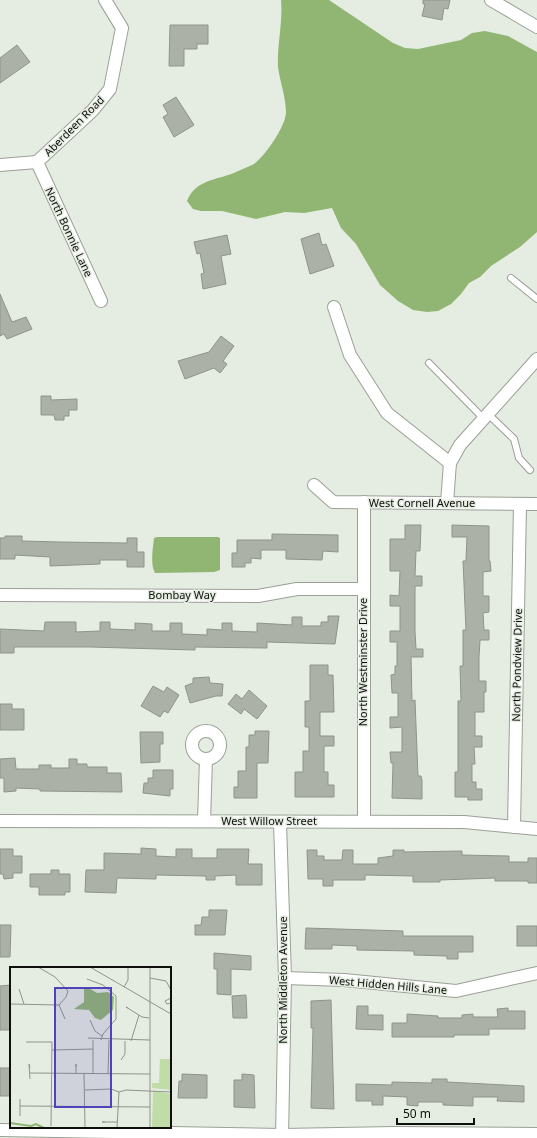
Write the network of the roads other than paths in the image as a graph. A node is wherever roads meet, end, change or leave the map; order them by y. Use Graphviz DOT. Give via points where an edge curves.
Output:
graph roads {
  1 [pos="105,0"];
  2 [pos="491,0"];
  3 [pos="537,27"];
  4 [pos="37,162"];
  5 [pos="0,165"];
  6 [pos="511,278"];
  7 [pos="537,299"];
  8 [pos="101,301"];
  9 [pos="334,307"];
  10 [pos="537,360"];
  11 [pos="429,364"];
  12 [pos="486,416"];
  13 [pos="450,462"];
  14 [pos="530,470"];
  15 [pos="314,485"];
  16 [pos="364,502"];
  17 [pos="447,503"];
  18 [pos="520,504"];
  19 [pos="537,504"];
  20 [pos="363,589"];
  21 [pos="0,595"];
  22 [pos="206,759"];
  23 [pos="0,821"];
  24 [pos="204,821"];
  25 [pos="364,821"];
  26 [pos="280,822"];
  27 [pos="514,827"];
  28 [pos="537,829"];
  29 [pos="537,973"];
  30 [pos="285,978"];
  31 [pos="0,1130"];
  32 [pos="537,1134"];
  33 [pos="282,1136"];
  1 -- 4 [label="street, Aberdeen Road" via="122,28 110,89 93,110"];
  2 -- 3 [label="street"];
  4 -- 5 [label="street"];
  4 -- 8 [label="street, North Bonnie Lane"];
  6 -- 7 [label="lane"];
  9 -- 13 [label="street" via="350,355 387,413"];
  10 -- 12 [label="street"];
  11 -- 12 [label="lane"];
  12 -- 13 [label="street" via="460,445"];
  12 -- 14 [label="lane" via="514,439 519,458"];
  13 -- 17 [label="street"];
  15 -- 16 [label="street, West Cornell Avenue" via="333,502"];
  16 -- 17 [label="street, West Cornell Avenue"];
  16 -- 20 [label="street, North Westminster Drive"];
  17 -- 18 [label="street, West Cornell Avenue"];
  18 -- 19 [label="street, West Cornell Avenue"];
  18 -- 27 [label="street, North Pondview Drive"];
  20 -- 21 [label="street, Bombay Way" via="297,589 258,596"];
  20 -- 25 [label="street, North Westminster Drive"];
  22 -- 24 [label="street"];
  23 -- 24 [label="street, West Willow Street"];
  24 -- 26 [label="street, West Willow Street"];
  25 -- 26 [label="street, West Willow Street"];
  25 -- 27 [label="street, West Willow Street" via="464,822"];
  26 -- 30 [label="street, North Middleton Avenue"];
  27 -- 28 [label="street, West Willow Street"];
  29 -- 30 [label="street, West Hidden Hills Lane" via="456,991 344,980"];
  30 -- 33 [label="street, North Middleton Avenue"];
  31 -- 33 [label="street"];
  32 -- 33 [label="street" via="395,1133"];
}
